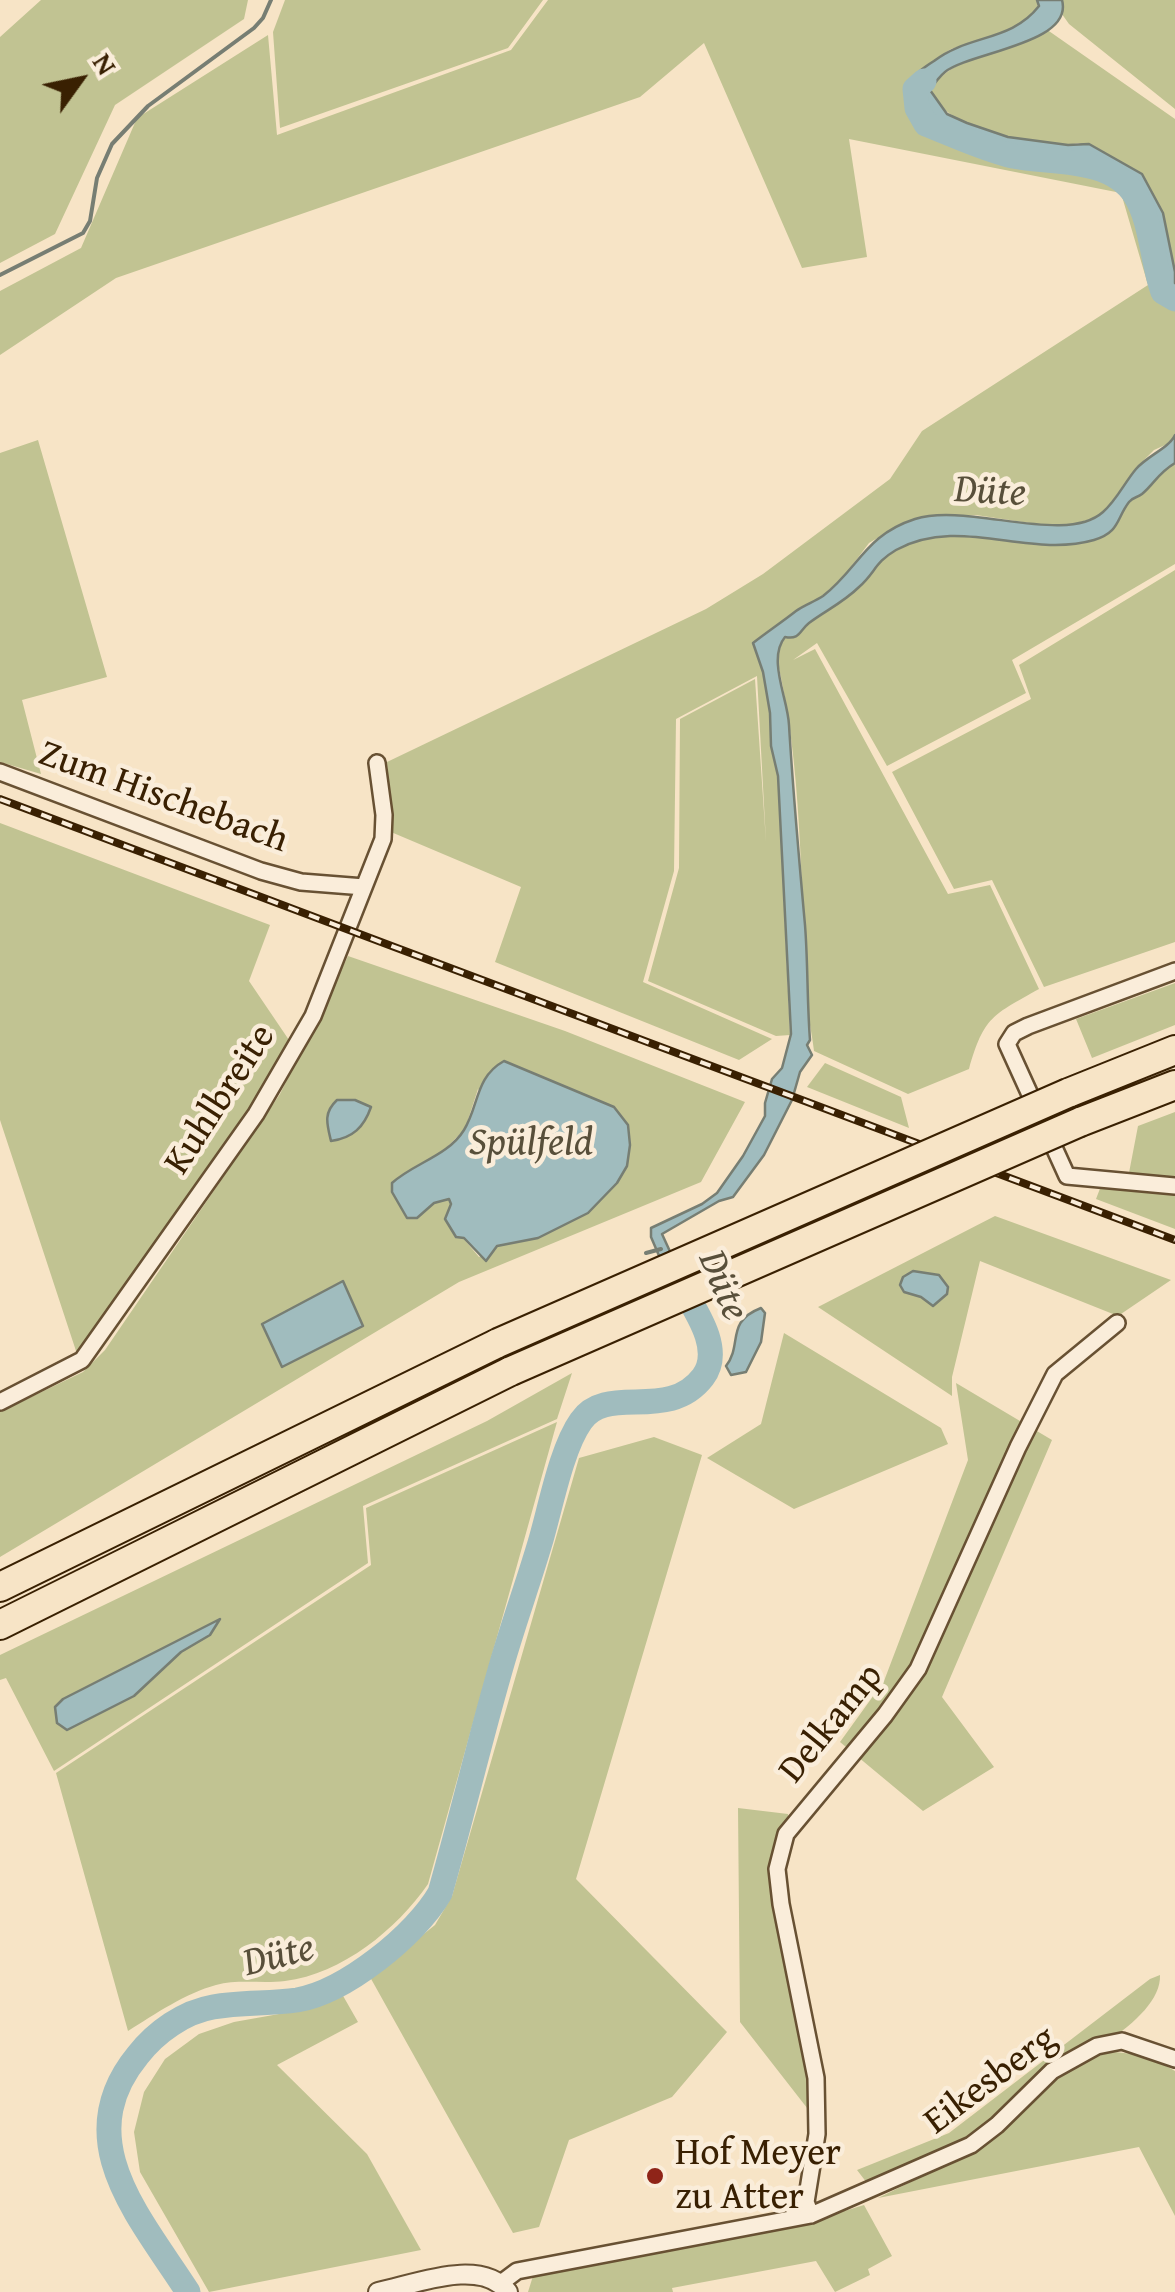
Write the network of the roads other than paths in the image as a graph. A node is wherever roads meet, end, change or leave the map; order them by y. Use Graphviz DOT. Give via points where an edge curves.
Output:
graph roads {
  1 [pos="377,763"];
  2 [pos="0,772"];
  3 [pos="364,886"];
  4 [pos="1175,971"];
  5 [pos="1175,1050"];
  6 [pos="1175,1085"];
  7 [pos="1175,1186"];
  8 [pos="1117,1323"];
  9 [pos="0,1402"];
  10 [pos="0,1587"];
  11 [pos="0,1625"];
  12 [pos="1175,2059"];
  13 [pos="810,2215"];
  14 [pos="505,2288"];
  15 [pos="378,2292"];
  1 -- 3 [label="street, Kuhlbreite" via="382,840"];
  2 -- 3 [label="street, Zum Hischebach" via="260,871 301,882"];
  3 -- 9 [label="street, Kuhlbreite" via="313,1016 256,1114 99,1340 82,1360"];
  4 -- 7 [label="street" via="1028,1026 1006,1044 1067,1176"];
  5 -- 10 [label="highway, bridge" via="498,1342"];
  6 -- 11 [label="highway, bridge" via="511,1371"];
  8 -- 13 [label="street, Delkamp" via="1055,1374 918,1670 786,1834 778,1869 781,1904 816,2078"];
  12 -- 13 [label="street, Eikesberg" via="1122,2041 1097,2046 1052,2071 972,2144"];
  13 -- 14 [label="street, Eikesberg" via="517,2270"];
  14 -- 15 [label="street" via="487,2274 470,2273"];
}
